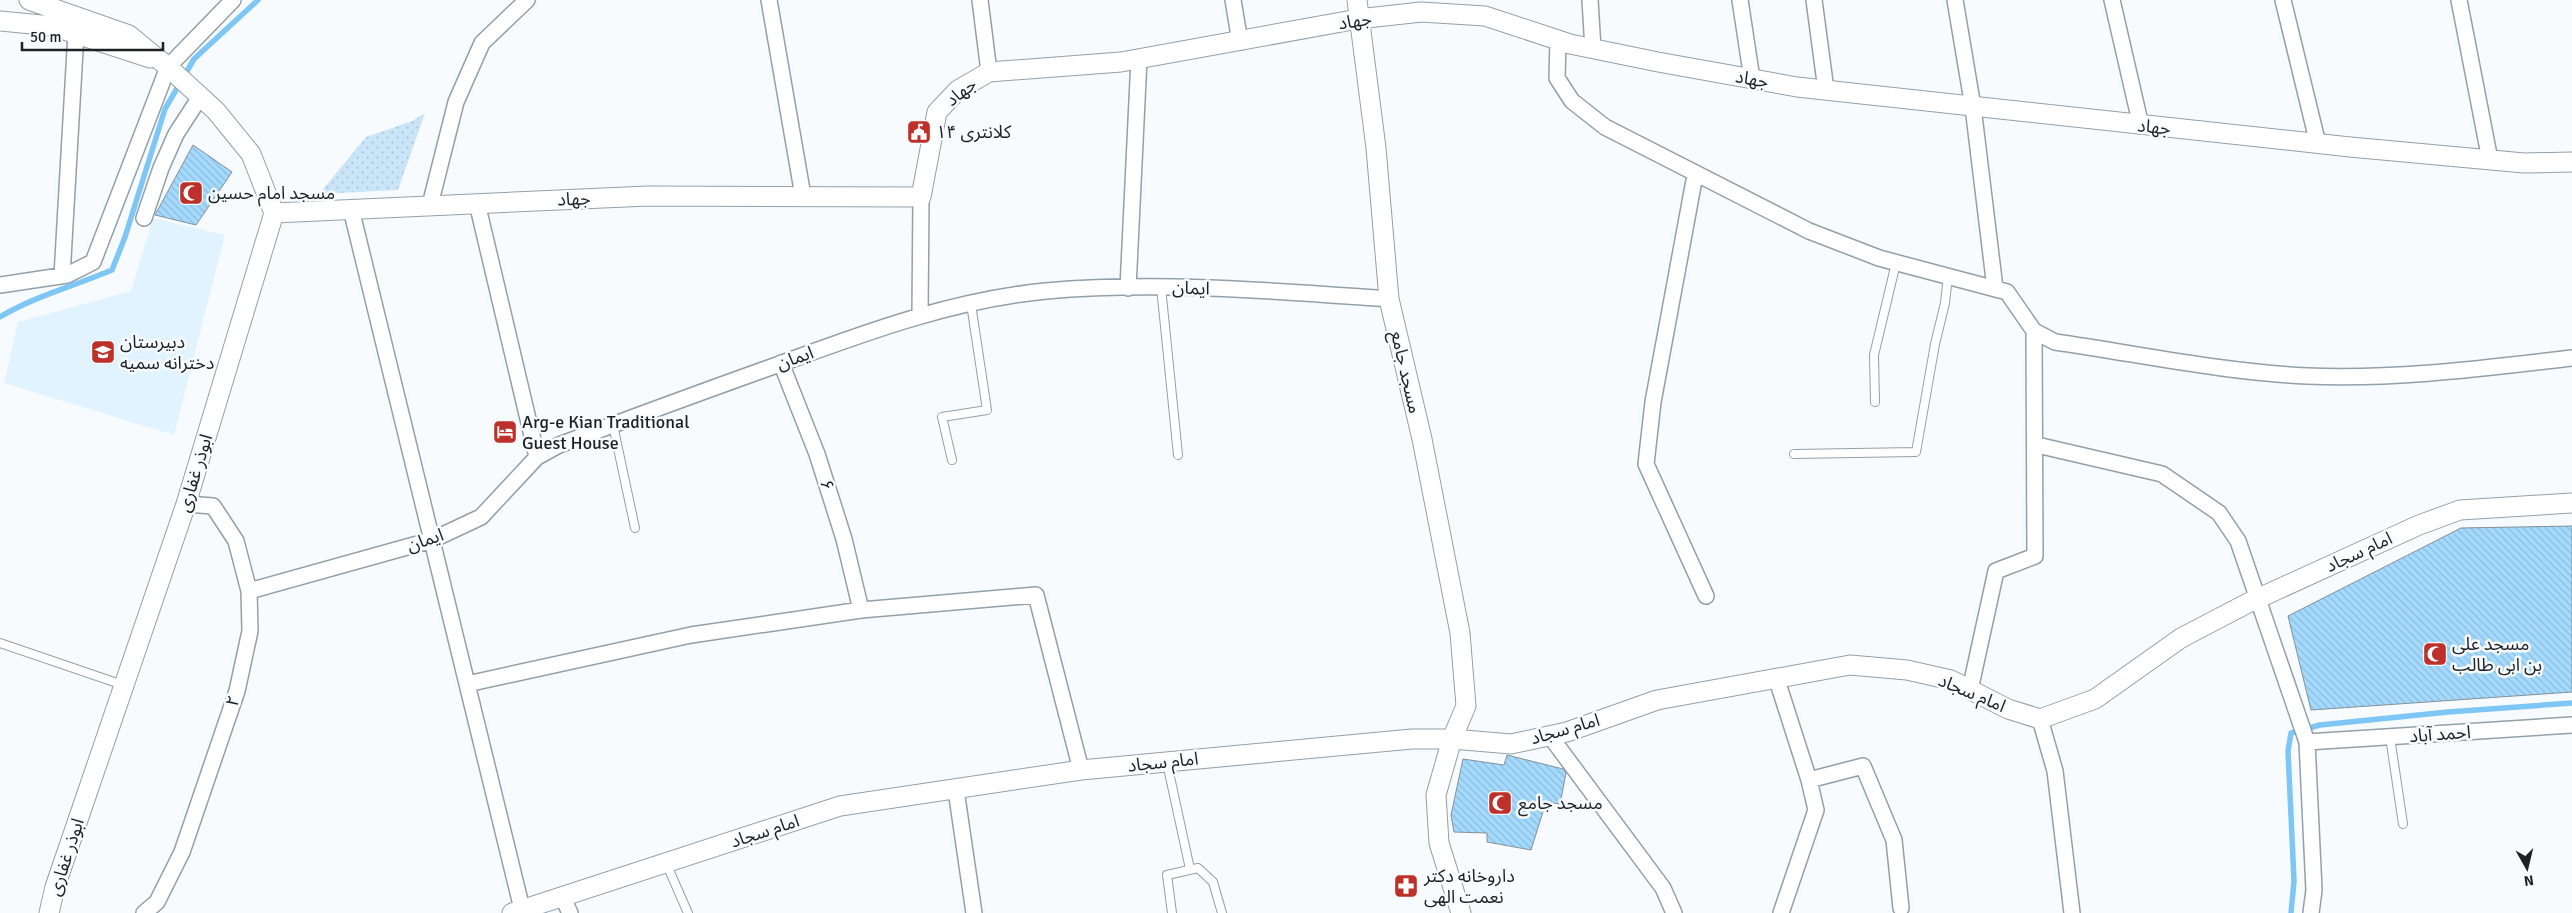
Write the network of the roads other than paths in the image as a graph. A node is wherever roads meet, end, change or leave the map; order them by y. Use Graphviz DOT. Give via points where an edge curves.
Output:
graph roads {
  1 [pos="29,0"];
  2 [pos="233,0"];
  3 [pos="527,0"];
  4 [pos="769,0"];
  5 [pos="980,0"];
  6 [pos="1233,0"];
  7 [pos="1357,0"];
  8 [pos="1590,0"];
  9 [pos="1740,0"];
  10 [pos="1814,0"];
  11 [pos="1955,0"];
  12 [pos="2112,0"];
  13 [pos="2283,0"];
  14 [pos="2459,0"];
  15 [pos="1358,19"];
  16 [pos="0,21"];
  17 [pos="76,33"];
  18 [pos="1558,40"];
  19 [pos="1240,42"];
  20 [pos="1593,49"];
  21 [pos="1139,59"];
  22 [pos="990,72"];
  23 [pos="178,77"];
  24 [pos="1752,79"];
  25 [pos="1826,90"];
  26 [pos="1973,107"];
  27 [pos="2141,126"];
  28 [pos="2318,144"];
  29 [pos="2490,160"];
  30 [pos="2572,162"];
  31 [pos="1695,175"];
  32 [pos="803,196"];
  33 [pos="921,197"];
  34 [pos="477,203"];
  35 [pos="430,205"];
  36 [pos="351,209"];
  37 [pos="274,213"];
  38 [pos="144,218"];
  39 [pos="1896,263"];
  40 [pos="62,276"];
  41 [pos="1948,276"];
  42 [pos="0,285"];
  43 [pos="1161,287"];
  44 [pos="1128,288"];
  45 [pos="1995,288"];
  46 [pos="1389,298"];
  47 [pos="971,304"];
  48 [pos="920,315"];
  49 [pos="2034,331"];
  50 [pos="2572,358"];
  51 [pos="781,363"];
  52 [pos="1875,402"];
  53 [pos="613,425"];
  54 [pos="2037,446"];
  55 [pos="1794,454"];
  56 [pos="1178,455"];
  57 [pos="537,457"];
  58 [pos="952,460"];
  59 [pos="2572,503"];
  60 [pos="186,504"];
  61 [pos="635,528"];
  62 [pos="432,540"];
  63 [pos="248,591"];
  64 [pos="1706,596"];
  65 [pos="2259,598"];
  66 [pos="861,610"];
  67 [pos="0,643"];
  68 [pos="1776,677"];
  69 [pos="467,684"];
  70 [pos="125,686"];
  71 [pos="1970,690"];
  72 [pos="2040,719"];
  73 [pos="2572,725"];
  74 [pos="1550,736"];
  75 [pos="2390,737"];
  76 [pos="1452,739"];
  77 [pos="2308,742"];
  78 [pos="1166,761"];
  79 [pos="1081,770"];
  80 [pos="1810,780"];
  81 [pos="956,790"];
  82 [pos="2403,824"];
  83 [pos="666,863"];
  84 [pos="1190,869"];
  85 [pos="566,904"];
  86 [pos="1900,908"];
  87 [pos="517,911"];
  88 [pos="49,913"];
  89 [pos="144,913"];
  90 [pos="688,913"];
  91 [pos="974,913"];
  92 [pos="1172,913"];
  93 [pos="1222,913"];
  94 [pos="1460,913"];
  95 [pos="1674,913"];
  96 [pos="1781,913"];
  97 [pos="2072,913"];
  98 [pos="2311,913"];
  1 -- 23 [label="street" via="129,35"];
  2 -- 23 [label="street"];
  3 -- 35 [label="street" via="482,43 456,102"];
  4 -- 32 [label="street"];
  5 -- 22 [label="street"];
  6 -- 19 [label="street"];
  7 -- 15 [label="street, مسجد جامع"];
  8 -- 20 [label="street"];
  9 -- 24 [label="street"];
  10 -- 25 [label="street"];
  11 -- 26 [label="street"];
  12 -- 27 [label="street"];
  13 -- 28 [label="street"];
  14 -- 29 [label="street"];
  15 -- 18 [label="street, جهاد" via="1421,12 1486,16"];
  15 -- 19 [label="street, جهاد"];
  15 -- 46 [label="street, مسجد جامع" via="1376,148"];
  16 -- 17 [label="street" via="52,26"];
  17 -- 23 [label="street"];
  17 -- 40 [label="street"];
  18 -- 20 [label="street, جهاد"];
  18 -- 31 [label="street" via="1557,78 1572,101 1605,126"];
  19 -- 21 [label="street, جهاد"];
  20 -- 24 [label="street, جهاد"];
  21 -- 22 [label="street, جهاد"];
  21 -- 44 [label="street"];
  22 -- 33 [label="street, جهاد" via="958,90 937,112"];
  23 -- 37 [label="street" via="216,112 251,154"];
  23 -- 38 [label="street" via="176,134"];
  23 -- 40 [label="street" via="93,262"];
  24 -- 25 [label="street, جهاد"];
  25 -- 26 [label="street, جهاد"];
  26 -- 27 [label="street, جهاد"];
  26 -- 45 [label="street"];
  27 -- 28 [label="street, جهاد"];
  28 -- 29 [label="street, جهاد"];
  29 -- 30 [label="street, جهاد"];
  31 -- 39 [label="street" via="1809,231"];
  31 -- 64 [label="street" via="1653,402 1646,464"];
  32 -- 33 [label="street, جهاد"];
  32 -- 34 [label="street, جهاد" via="648,196"];
  33 -- 48 [label="street"];
  34 -- 35 [label="street, جهاد"];
  34 -- 57 [label="street"];
  35 -- 36 [label="street, جهاد"];
  36 -- 37 [label="street, جهاد"];
  36 -- 62 [label="street"];
  37 -- 60 [label="street, ابوذر غفاری"];
  39 -- 41 [label="street"];
  39 -- 52 [label="lane" via="1874,355"];
  40 -- 42 [label="street"];
  41 -- 45 [label="street"];
  41 -- 55 [label="lane" via="1916,452"];
  43 -- 44 [label="street, ایمان"];
  43 -- 46 [label="street, ایمان"];
  43 -- 56 [label="lane"];
  44 -- 47 [label="street, ایمان" via="1045,291"];
  45 -- 49 [label="street" via="2008,292"];
  46 -- 76 [label="street, مسجد جامع" via="1422,439 1460,633 1466,706"];
  47 -- 48 [label="street, ایمان"];
  47 -- 58 [label="lane" via="987,410 942,417"];
  48 -- 51 [label="street, ایمان"];
  49 -- 50 [label="street" via="2056,342 2217,369 2308,376 2382,376"];
  49 -- 54 [label="street"];
  51 -- 53 [label="street, ایمان"];
  51 -- 66 [label="street, ۶" via="817,454 844,539"];
  53 -- 57 [label="street, ایمان" via="559,445"];
  53 -- 61 [label="lane"];
  54 -- 65 [label="street" via="2162,474 2219,513 2238,541"];
  54 -- 71 [label="street" via="2036,556 1996,571"];
  57 -- 62 [label="street, ایمان" via="481,517"];
  59 -- 65 [label="street, امام سجاد" via="2460,510 2419,524"];
  60 -- 63 [label="street, ۲" via="213,506 236,541"];
  60 -- 70 [label="street, ابوذر غفاری"];
  62 -- 63 [label="street, ایمان"];
  62 -- 69 [label="street"];
  63 -- 89 [label="street, ۲" via="250,631 237,691 182,852 157,902"];
  65 -- 72 [label="street, امام سجاد" via="2180,638 2096,699"];
  65 -- 77 [label="street"];
  66 -- 69 [label="street" via="691,635"];
  66 -- 79 [label="street" via="1036,595"];
  67 -- 70 [label="lane"];
  68 -- 71 [label="street, امام سجاد" via="1850,666 1907,670 1951,680"];
  68 -- 74 [label="street, امام سجاد" via="1656,700"];
  68 -- 80 [label="street"];
  69 -- 87 [label="street"];
  70 -- 88 [label="street, ابوذر غفاری" via="55,887"];
  71 -- 72 [label="street, امام سجاد" via="2008,709"];
  72 -- 97 [label="street" via="2054,771"];
  73 -- 75 [label="street, احمد آباد"];
  74 -- 76 [label="street, امام سجاد" via="1511,744"];
  74 -- 95 [label="street" via="1663,888"];
  75 -- 77 [label="street, احمد آباد"];
  75 -- 82 [label="lane"];
  76 -- 78 [label="street, امام سجاد" via="1349,744"];
  76 -- 94 [label="street, مسجد جامع" via="1436,795 1439,843"];
  77 -- 98 [label="street" via="2314,890"];
  78 -- 79 [label="street, امام سجاد"];
  78 -- 84 [label="lane"];
  79 -- 81 [label="street, امام سجاد"];
  80 -- 86 [label="street" via="1862,766 1894,840"];
  80 -- 96 [label="street" via="1816,810"];
  81 -- 83 [label="street, امام سجاد" via="840,806"];
  81 -- 91 [label="street"];
  83 -- 85 [label="street, امام سجاد"];
  83 -- 90 [label="lane"];
  84 -- 92 [label="lane" via="1167,876"];
  84 -- 93 [label="lane" via="1198,868 1213,882"];
  85 -- 87 [label="street, امام سجاد"];
}
